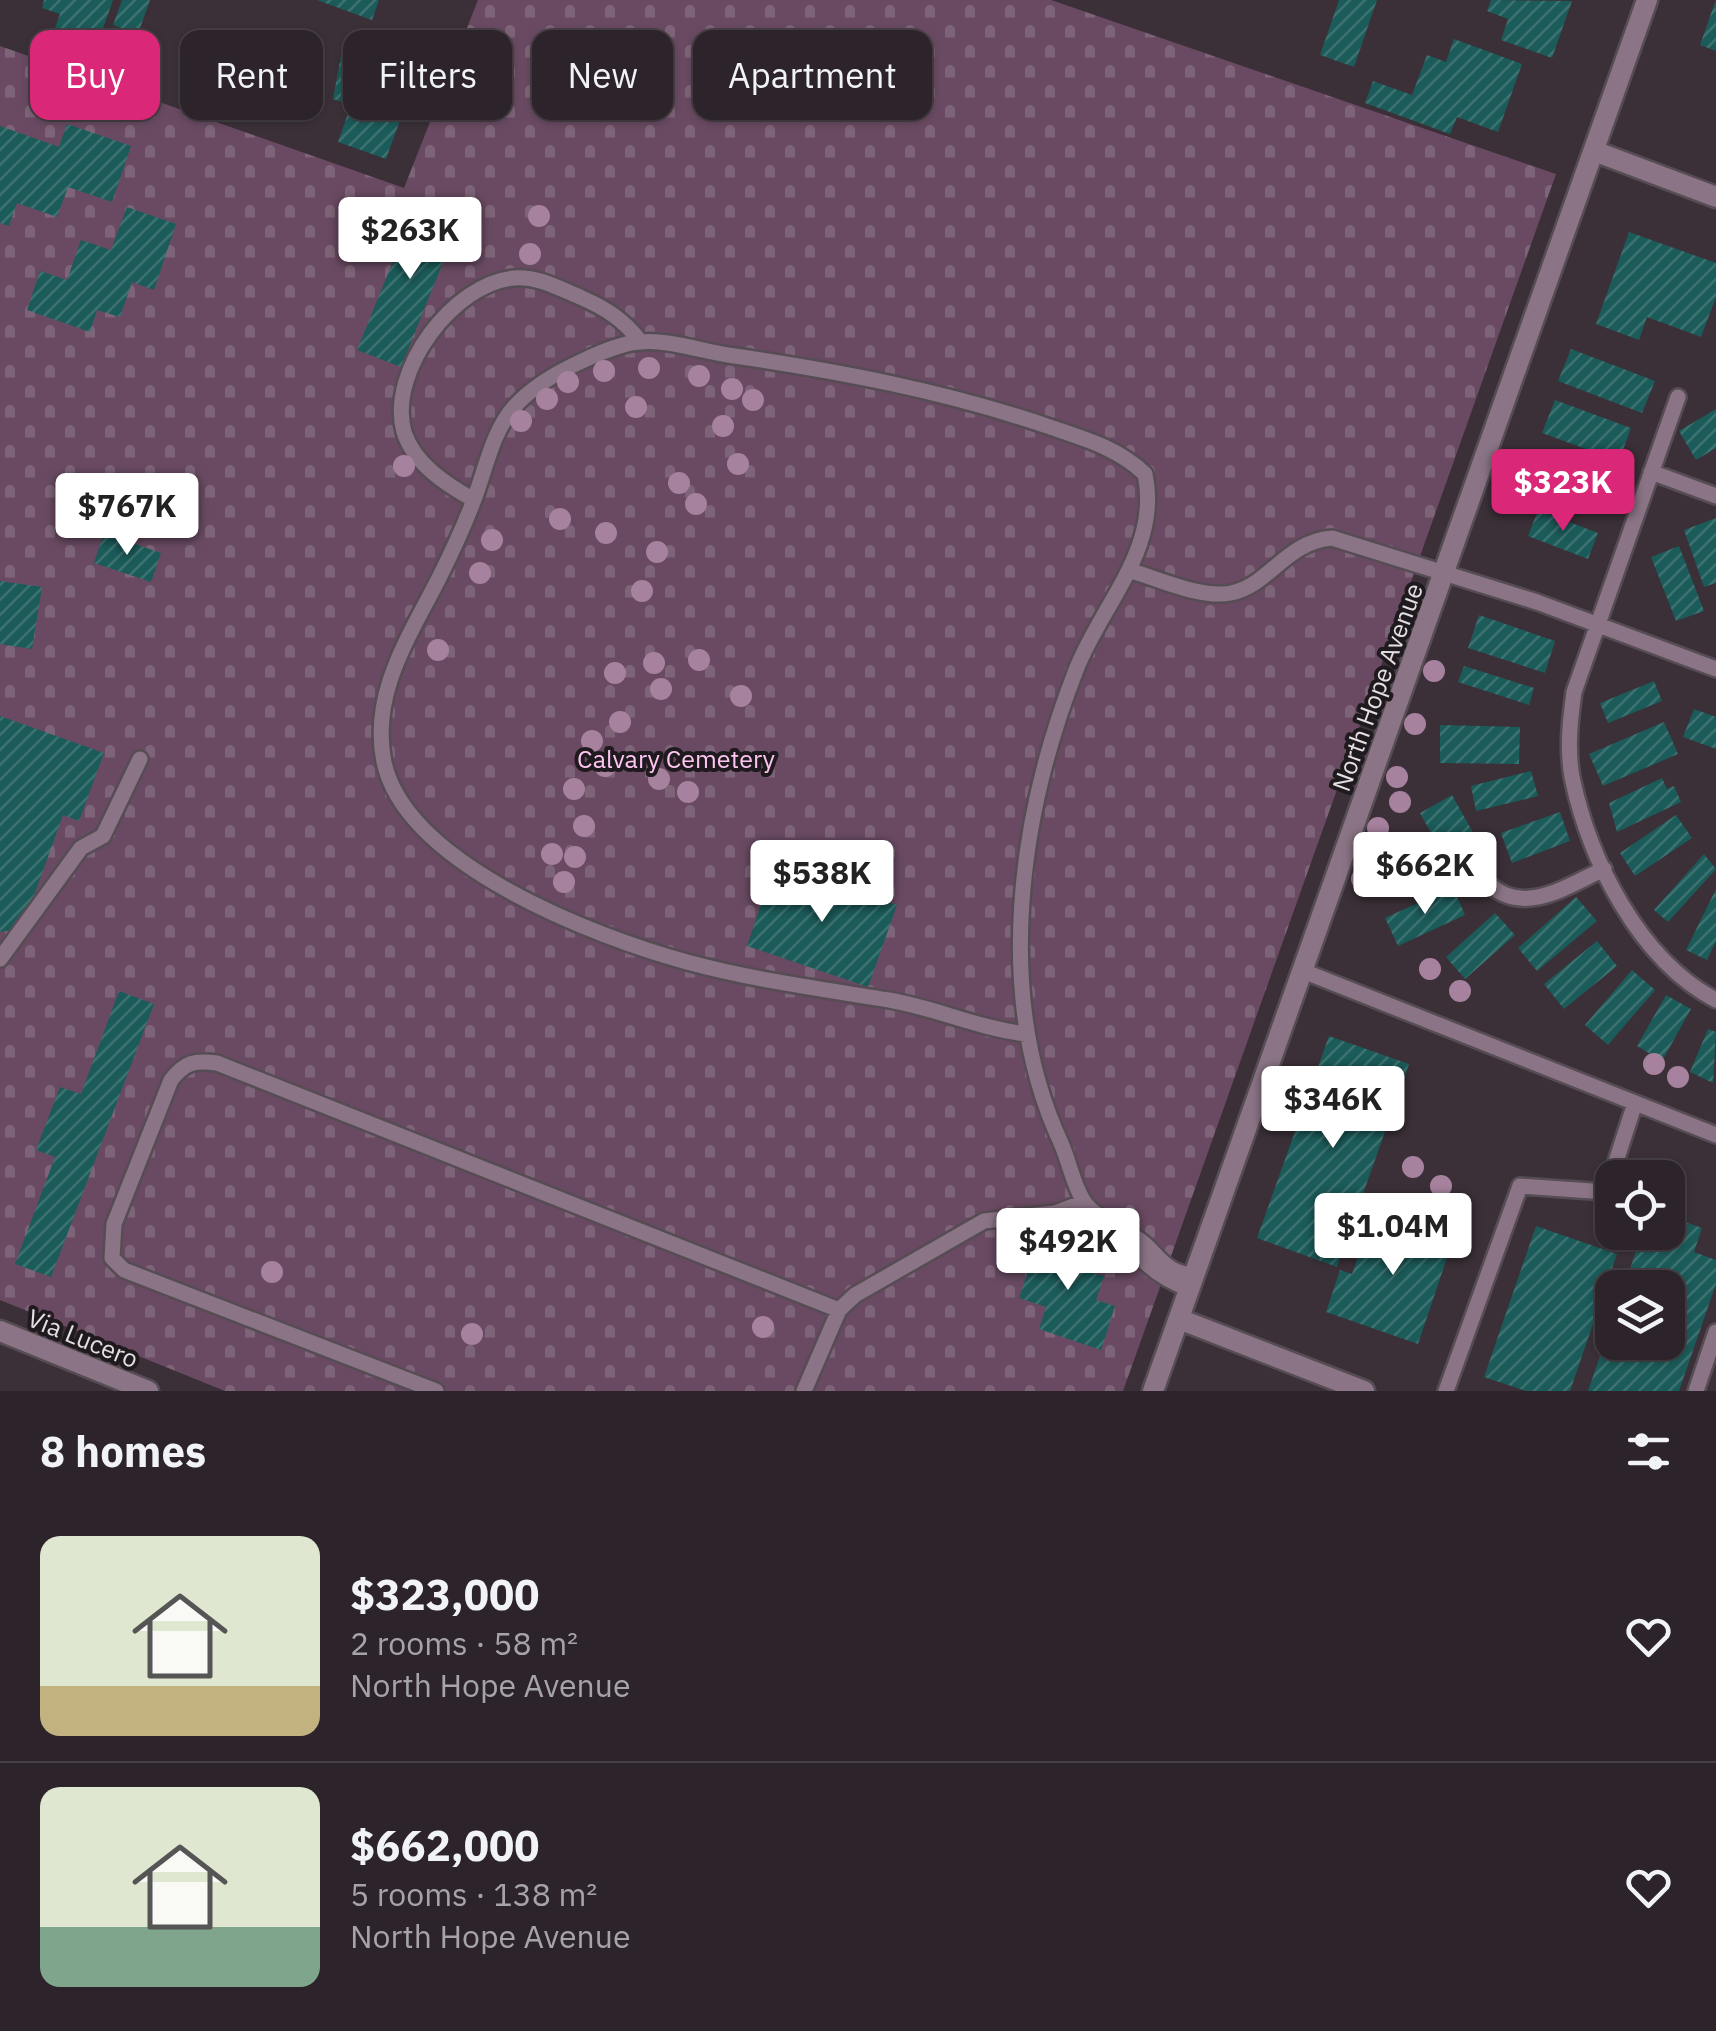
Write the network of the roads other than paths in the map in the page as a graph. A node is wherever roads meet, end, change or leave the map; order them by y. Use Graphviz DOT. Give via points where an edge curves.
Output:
graph roads {
  1 [pos="1647,0"];
  2 [pos="1594,151"];
  3 [pos="1716,198"];
  4 [pos="640,341"];
  5 [pos="1678,397"];
  6 [pos="1652,472"];
  7 [pos="1716,496"];
  8 [pos="474,500"];
  9 [pos="1131,571"];
  10 [pos="1444,572"];
  11 [pos="1598,625"];
  12 [pos="1716,670"];
  13 [pos="140,760"];
  14 [pos="1604,869"];
  15 [pos="1490,885"];
  16 [pos="0,959"];
  17 [pos="1302,971"];
  18 [pos="1716,1000"];
  19 [pos="1028,1034"];
  20 [pos="1636,1103"];
  21 [pos="1716,1136"];
  22 [pos="1084,1202"];
  23 [pos="1192,1283"];
  24 [pos="839,1310"];
  25 [pos="1179,1320"];
  26 [pos="0,1331"];
  27 [pos="1716,1332"];
  28 [pos="148,1391"];
  29 [pos="436,1391"];
  30 [pos="804,1391"];
  31 [pos="1154,1391"];
  32 [pos="1364,1391"];
  33 [pos="1446,1391"];
  34 [pos="1696,1391"];
  1 -- 2 [label="street, North Hope Avenue"];
  2 -- 3 [label="street"];
  2 -- 10 [label="street, North Hope Avenue"];
  4 -- 8 [label="lane" via="582,361 538,385 512,409"];
  4 -- 8 [label="lane" via="625,321 537,278 511,278 472,293 444,314 410,373 404,431 434,472"];
  4 -- 9 [label="lane" via="869,378 981,404 1111,448 1146,474 1149,493"];
  5 -- 6 [label="lane"];
  6 -- 7 [label="lane"];
  6 -- 11 [label="lane"];
  8 -- 19 [label="lane" via="391,674 380,712 384,762 396,796 423,830 533,902 684,961"];
  9 -- 10 [label="lane" via="1214,594 1234,593 1309,540 1332,538"];
  9 -- 19 [label="lane" via="1077,666 1042,789 1018,942"];
  10 -- 11 [label="lane"];
  10 -- 17 [label="street, North Hope Avenue"];
  11 -- 12 [label="lane"];
  11 -- 14 [label="lane" via="1574,692 1568,734 1572,778"];
  13 -- 16 [label="lane" via="103,836 82,848"];
  14 -- 15 [label="lane" via="1523,901"];
  14 -- 18 [label="lane" via="1637,928 1669,966"];
  17 -- 20 [label="lane"];
  17 -- 23 [label="street, North Hope Avenue"];
  19 -- 22 [label="lane" via="1051,1122"];
  20 -- 21 [label="lane"];
  20 -- 33 [label="lane" via="1606,1192 1520,1186"];
  22 -- 23 [label="lane" via="1123,1232 1158,1274"];
  22 -- 24 [label="lane" via="984,1221"];
  23 -- 25 [label="street, North Hope Avenue"];
  24 -- 29 [label="lane" via="217,1063 182,1066 114,1224 112,1258 124,1270"];
  24 -- 30 [label="lane"];
  25 -- 31 [label="street, North Hope Avenue"];
  25 -- 32 [label="street"];
  26 -- 28 [label="street, Via Lucero"];
  27 -- 34 [label="lane"];
}
